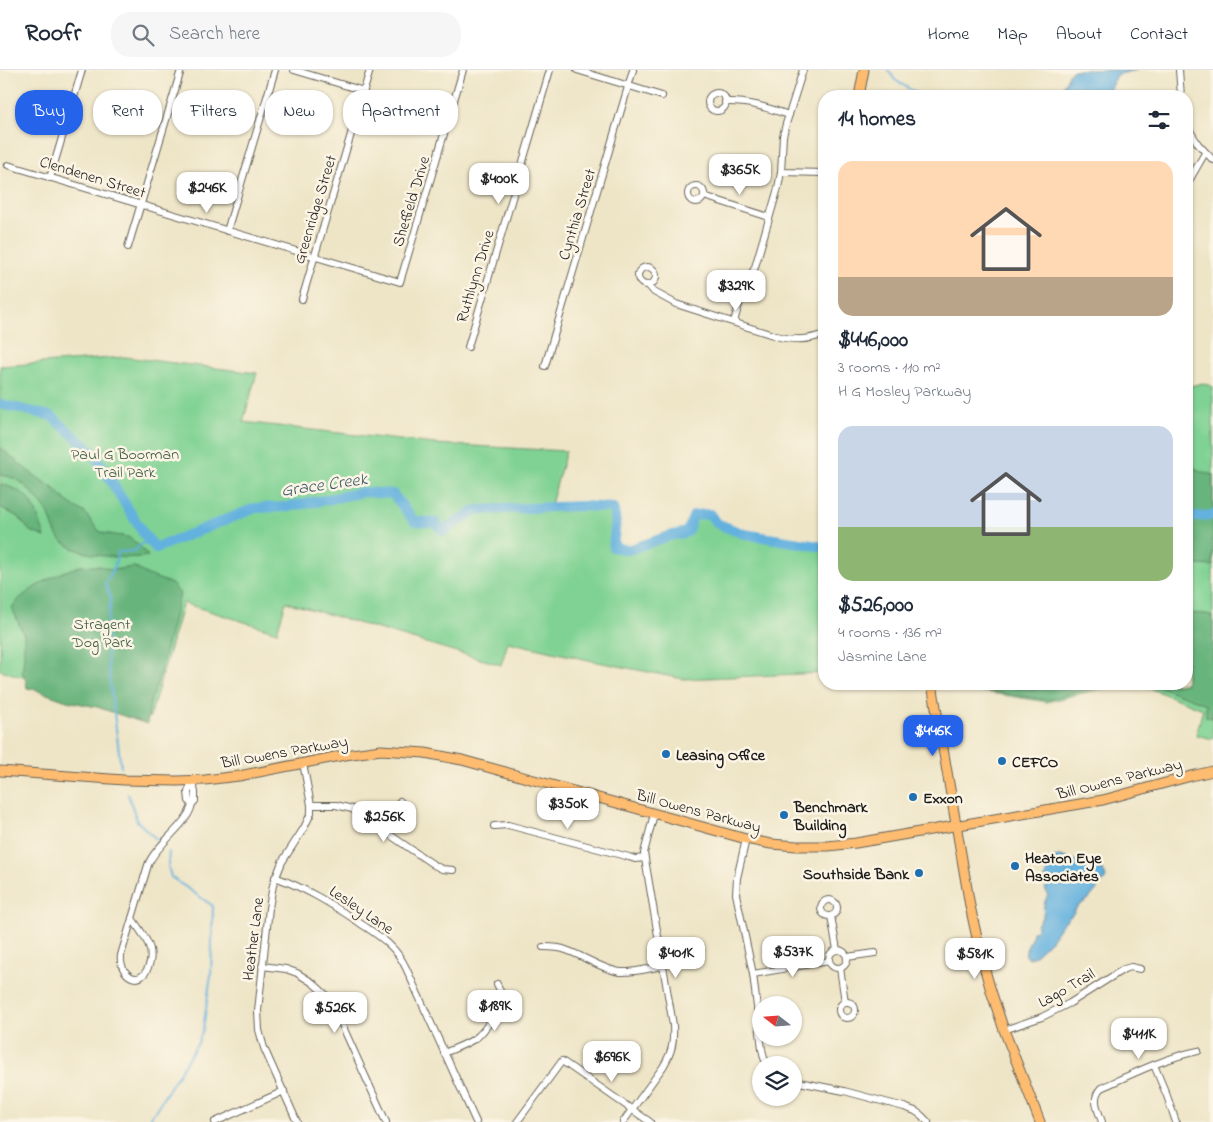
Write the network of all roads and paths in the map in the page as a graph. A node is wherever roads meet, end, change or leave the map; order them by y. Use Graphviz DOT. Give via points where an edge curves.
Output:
graph roads {
  1 [pos="82,70"];
  2 [pos="181,70"];
  3 [pos="275,70"];
  4 [pos="294,70"];
  5 [pos="370,70"];
  6 [pos="463,70"];
  7 [pos="550,70"];
  8 [pos="577,70"];
  9 [pos="633,70"];
  10 [pos="802,70"];
  11 [pos="864,70"];
  12 [pos="1179,70"];
  13 [pos="628,86"];
  14 [pos="361,90"];
  15 [pos="364,90"];
  16 [pos="860,90"];
  17 [pos="1181,90"];
  18 [pos="662,96"];
  19 [pos="725,102"];
  20 [pos="789,115"];
  21 [pos="351,135"];
  22 [pos="1193,136"];
  23 [pos="1206,153"];
  24 [pos="1213,160"];
  25 [pos="8,165"];
  26 [pos="781,172"];
  27 [pos="818,173"];
  28 [pos="1193,174"];
  29 [pos="50,178"];
  30 [pos="704,196"];
  31 [pos="141,205"];
  32 [pos="770,217"];
  33 [pos="227,231"];
  34 [pos="128,247"];
  35 [pos="314,257"];
  36 [pos="400,282"];
  37 [pos="648,285"];
  38 [pos="302,299"];
  39 [pos="734,322"];
  40 [pos="818,335"];
  41 [pos="468,347"];
  42 [pos="545,366"];
  43 [pos="933,690"];
  44 [pos="303,763"];
  45 [pos="0,771"];
  46 [pos="1213,771"];
  47 [pos="192,781"];
  48 [pos="400,801"];
  49 [pos="311,805"];
  50 [pos="654,814"];
  51 [pos="494,826"];
  52 [pos="956,826"];
  53 [pos="382,829"];
  54 [pos="746,839"];
  55 [pos="645,858"];
  56 [pos="453,870"];
  57 [pos="275,877"];
  58 [pos="831,916"];
  59 [pos="132,918"];
  60 [pos="543,946"];
  61 [pos="836,950"];
  62 [pos="875,953"];
  63 [pos="847,958"];
  64 [pos="828,961"];
  65 [pos="262,966"];
  66 [pos="663,966"];
  67 [pos="840,968"];
  68 [pos="1140,969"];
  69 [pos="753,974"];
  70 [pos="497,984"];
  71 [pos="845,1002"];
  72 [pos="1004,1030"];
  73 [pos="1198,1051"];
  74 [pos="444,1053"];
  75 [pos="764,1056"];
  76 [pos="1154,1065"];
  77 [pos="802,1083"];
  78 [pos="284,1091"];
  79 [pos="632,1109"];
  80 [pos="215,1122"];
  81 [pos="298,1122"];
  82 [pos="386,1122"];
  83 [pos="476,1122"];
  84 [pos="517,1122"];
  85 [pos="623,1122"];
  86 [pos="650,1122"];
  87 [pos="928,1122"];
  88 [pos="1040,1122"];
  89 [pos="1102,1122"];
  90 [pos="1176,1122"];
  1 -- 29 [label="street"];
  2 -- 31 [label="street"];
  3 -- 33 [label="street"];
  4 -- 14 [label="street"];
  5 -- 15 [label="street, Greenridge Street"];
  6 -- 36 [label="street, Sheffield Drive"];
  7 -- 41 [label="street, Ruthlynn Drive"];
  8 -- 13 [label="street"];
  9 -- 13 [label="street, Cynthia Street"];
  10 -- 20 [label="street"];
  11 -- 16 [label="main road"];
  12 -- 17 [label="street"];
  13 -- 18 [label="street"];
  13 -- 42 [label="street, Cynthia Street"];
  19 -- 20 [label="street" via="753,104"];
  20 -- 26 [label="street" via="783,136"];
  21 -- 35 [label="street, Greenridge Street"];
  22 -- 23 [label="street"];
  23 -- 24 [label="street"];
  23 -- 28 [label="street"];
  25 -- 29 [label="street, Clendenen Street"];
  26 -- 27 [label="street"];
  26 -- 32 [label="street"];
  29 -- 31 [label="street, Clendenen Street"];
  30 -- 32 [label="street"];
  31 -- 33 [label="street, Clendenen Street"];
  31 -- 34 [label="street"];
  32 -- 39 [label="street"];
  33 -- 35 [label="street, Clendenen Street"];
  35 -- 36 [label="street, Clendenen Street"];
  35 -- 38 [label="street, Greenridge Street"];
  37 -- 39 [label="street" via="676,304"];
  39 -- 40 [label="street" via="784,338"];
  43 -- 52 [label="main road"];
  44 -- 47 [label="main road, Bill Owens Parkway" via="239,776"];
  44 -- 49 [label="street, Heather Lane"];
  44 -- 50 [label="main road, Bill Owens Parkway" via="381,750 432,754"];
  45 -- 47 [label="main road, Bill Owens Parkway" via="124,780"];
  46 -- 52 [label="main road, Bill Owens Parkway" via="1103,800"];
  47 -- 59 [label="street" via="188,792 188,801 192,804 188,815 150,861"];
  48 -- 53 [label="street"];
  49 -- 53 [label="street" via="348,807"];
  49 -- 57 [label="street, Heather Lane" via="308,821"];
  50 -- 54 [label="main road, Bill Owens Parkway"];
  50 -- 55 [label="street"];
  51 -- 55 [label="street" via="508,825 629,858"];
  52 -- 54 [label="main road, Bill Owens Parkway" via="828,846 784,846"];
  52 -- 72 [label="main road" via="977,942"];
  53 -- 56 [label="street" via="438,867"];
  54 -- 69 [label="street" via="736,890"];
  55 -- 66 [label="street"];
  57 -- 65 [label="street, Heather Lane"];
  57 -- 74 [label="street, Lesley Lane" via="327,901 392,947 404,963"];
  58 -- 61 [label="street"];
  59 -- 59 [label="street" via="121,961 128,975 137,978 146,973 151,955 148,943"];
  60 -- 66 [label="street" via="568,950 620,972"];
  61 -- 63 [label="street" via="842,951"];
  61 -- 64 [label="street" via="831,952"];
  62 -- 63 [label="street"];
  63 -- 67 [label="street" via="845,966"];
  64 -- 67 [label="street" via="831,966"];
  64 -- 69 [label="street"];
  65 -- 78 [label="street, Heather Lane" via="259,1030"];
  65 -- 82 [label="street" via="298,973 327,996"];
  66 -- 79 [label="street" via="673,1025 672,1048 663,1067"];
  67 -- 71 [label="street"];
  68 -- 72 [label="street, Lago Trail" via="1124,969 1070,1003"];
  69 -- 75 [label="street"];
  70 -- 74 [label="street" via="500,1000 484,1030 472,1040"];
  72 -- 88 [label="main road"];
  73 -- 76 [label="street"];
  74 -- 83 [label="street, Lesley Lane"];
  76 -- 89 [label="street" via="1096,1093 1095,1101"];
  76 -- 90 [label="street"];
  77 -- 87 [label="street" via="904,1107"];
  78 -- 80 [label="street"];
  78 -- 81 [label="street, Heather Lane"];
  79 -- 84 [label="street" via="562,1061"];
  79 -- 85 [label="street"];
  79 -- 86 [label="street"];
}
